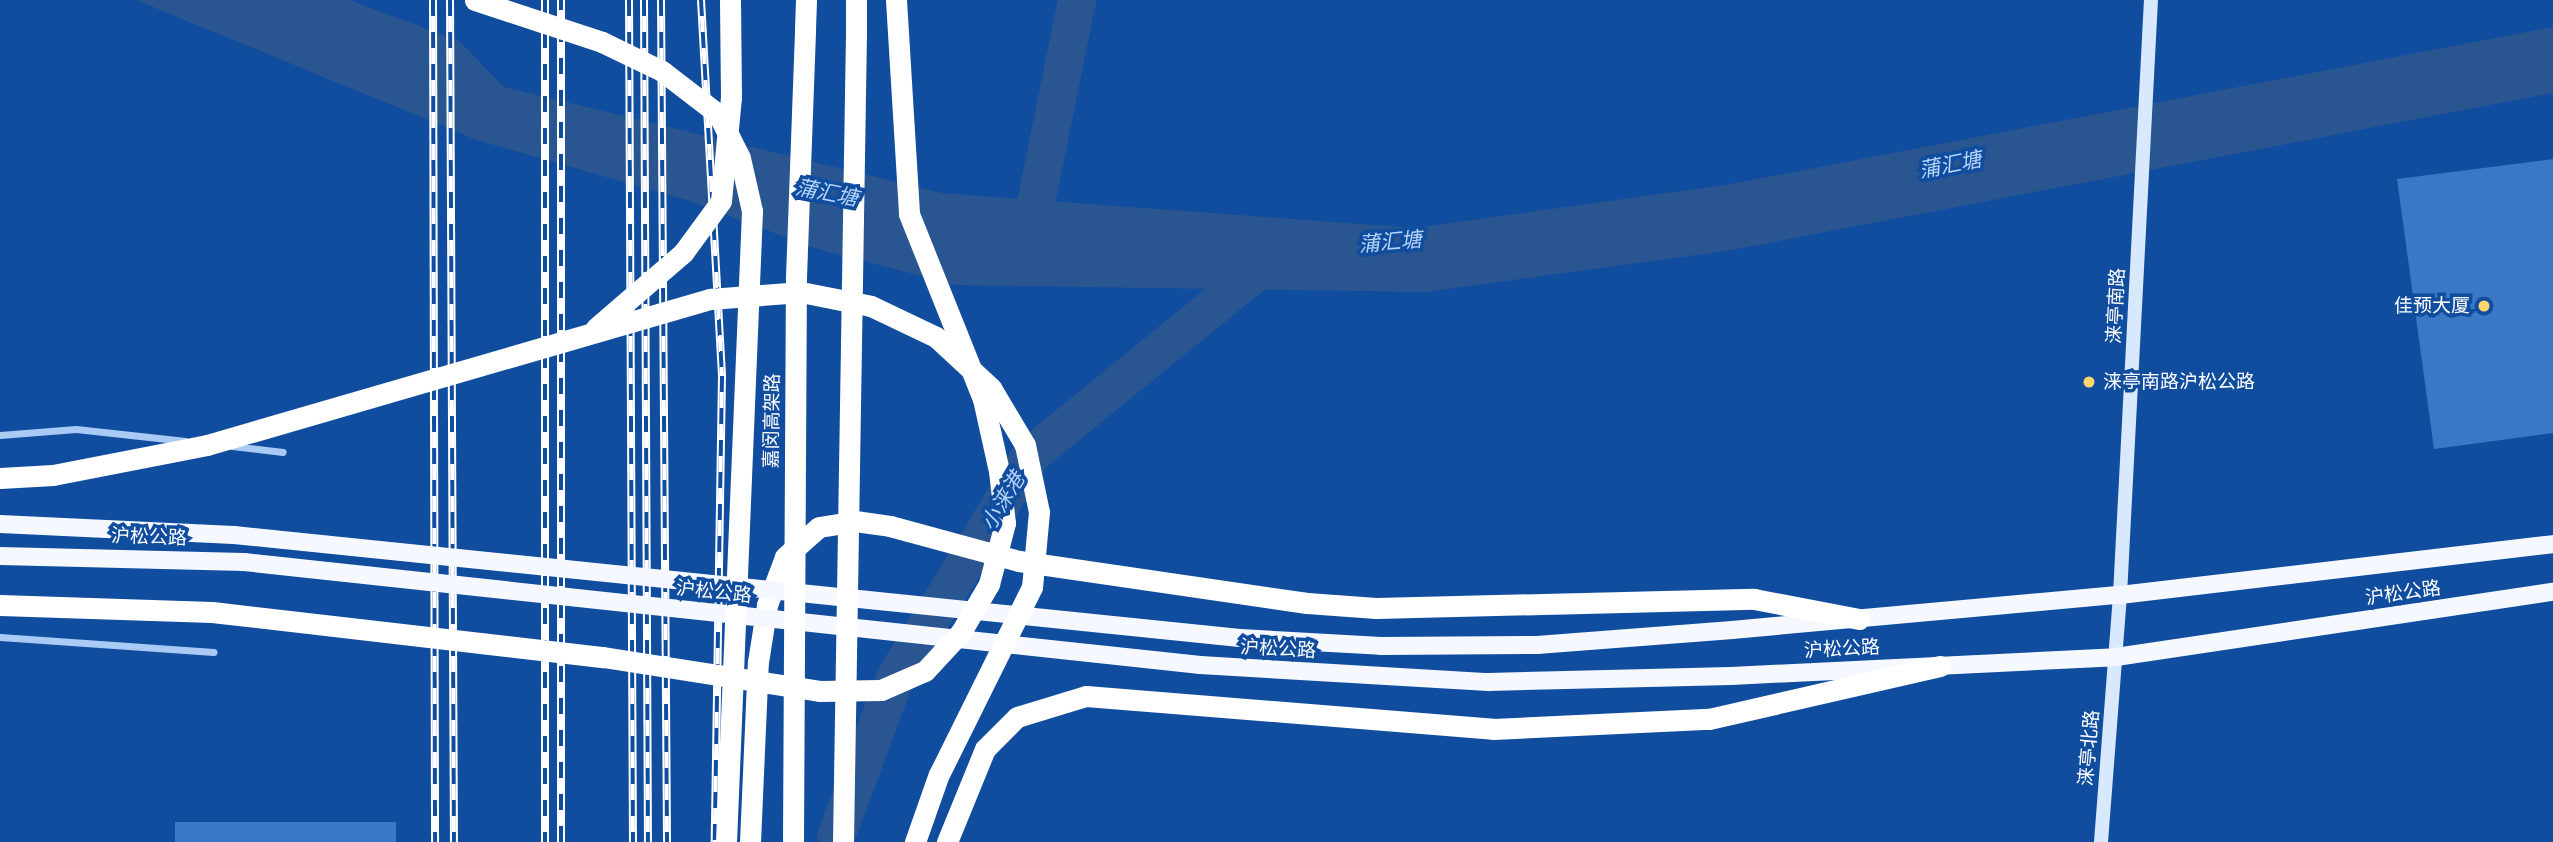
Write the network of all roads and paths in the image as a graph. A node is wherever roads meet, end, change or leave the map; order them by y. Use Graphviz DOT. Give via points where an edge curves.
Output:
graph roads {
  1 [pos="475,0"];
  2 [pos="730,0"];
  3 [pos="806,0"];
  4 [pos="856,0"];
  5 [pos="896,0"];
  6 [pos="2151,7"];
  7 [pos="589,334"];
  8 [pos="0,435"];
  9 [pos="283,452"];
  10 [pos="0,478"];
  11 [pos="0,524"];
  12 [pos="2553,544"];
  13 [pos="0,556"];
  14 [pos="2553,592"];
  15 [pos="2120,595"];
  16 [pos="0,605"];
  17 [pos="1859,619"];
  18 [pos="0,637"];
  19 [pos="213,652"];
  20 [pos="2116,656"];
  21 [pos="1940,666"];
  22 [pos="726,842"];
  23 [pos="750,842"];
  24 [pos="793,842"];
  25 [pos="844,842"];
  26 [pos="915,842"];
  27 [pos="947,842"];
  28 [pos="2101,842"];
  1 -- 22 [label="highway, bridge" via="602,42 662,71 718,114 740,158 752,211"];
  2 -- 7 [label="highway, bridge" via="731,97 721,201 683,253"];
  3 -- 24 [label="highway, 嘉闵高架路, bridge" via="796,277"];
  4 -- 25 [label="highway, bridge"];
  5 -- 16 [label="highway, bridge" via="909,214 983,399 1005,523 989,584 961,632 925,671 881,691 818,691 603,657 212,612"];
  6 -- 15 [label="street, 涞亭南路"];
  7 -- 10 [label="highway, bridge" via="207,444 53,475"];
  7 -- 26 [label="highway, bridge" via="710,299 801,292 871,306 936,337 991,388 1025,445 1039,512 1032,587 939,774"];
  8 -- 9 [label="street" via="76,429"];
  11 -- 17 [label="main road, 沪松公路, bridge" via="234,535 1252,638 1537,645"];
  12 -- 15 [label="main road, 沪松公路"];
  13 -- 21 [label="main road, 沪松公路, bridge" via="244,562 1200,665 1488,682"];
  14 -- 20 [label="main road, 沪松公路"];
  15 -- 17 [label="main road, 沪松公路"];
  15 -- 20 [label="street, 涞亭南路"];
  17 -- 23 [label="highway" via="1754,599 1376,608 1019,561 855,521 819,527 785,557 767,605 758,662"];
  18 -- 19 [label="street"];
  20 -- 21 [label="main road, 沪松公路"];
  20 -- 28 [label="street, 涞亭北路"];
  21 -- 27 [label="highway" via="1709,719 1493,729 1086,696 1017,717 985,749 961,796"];
}
